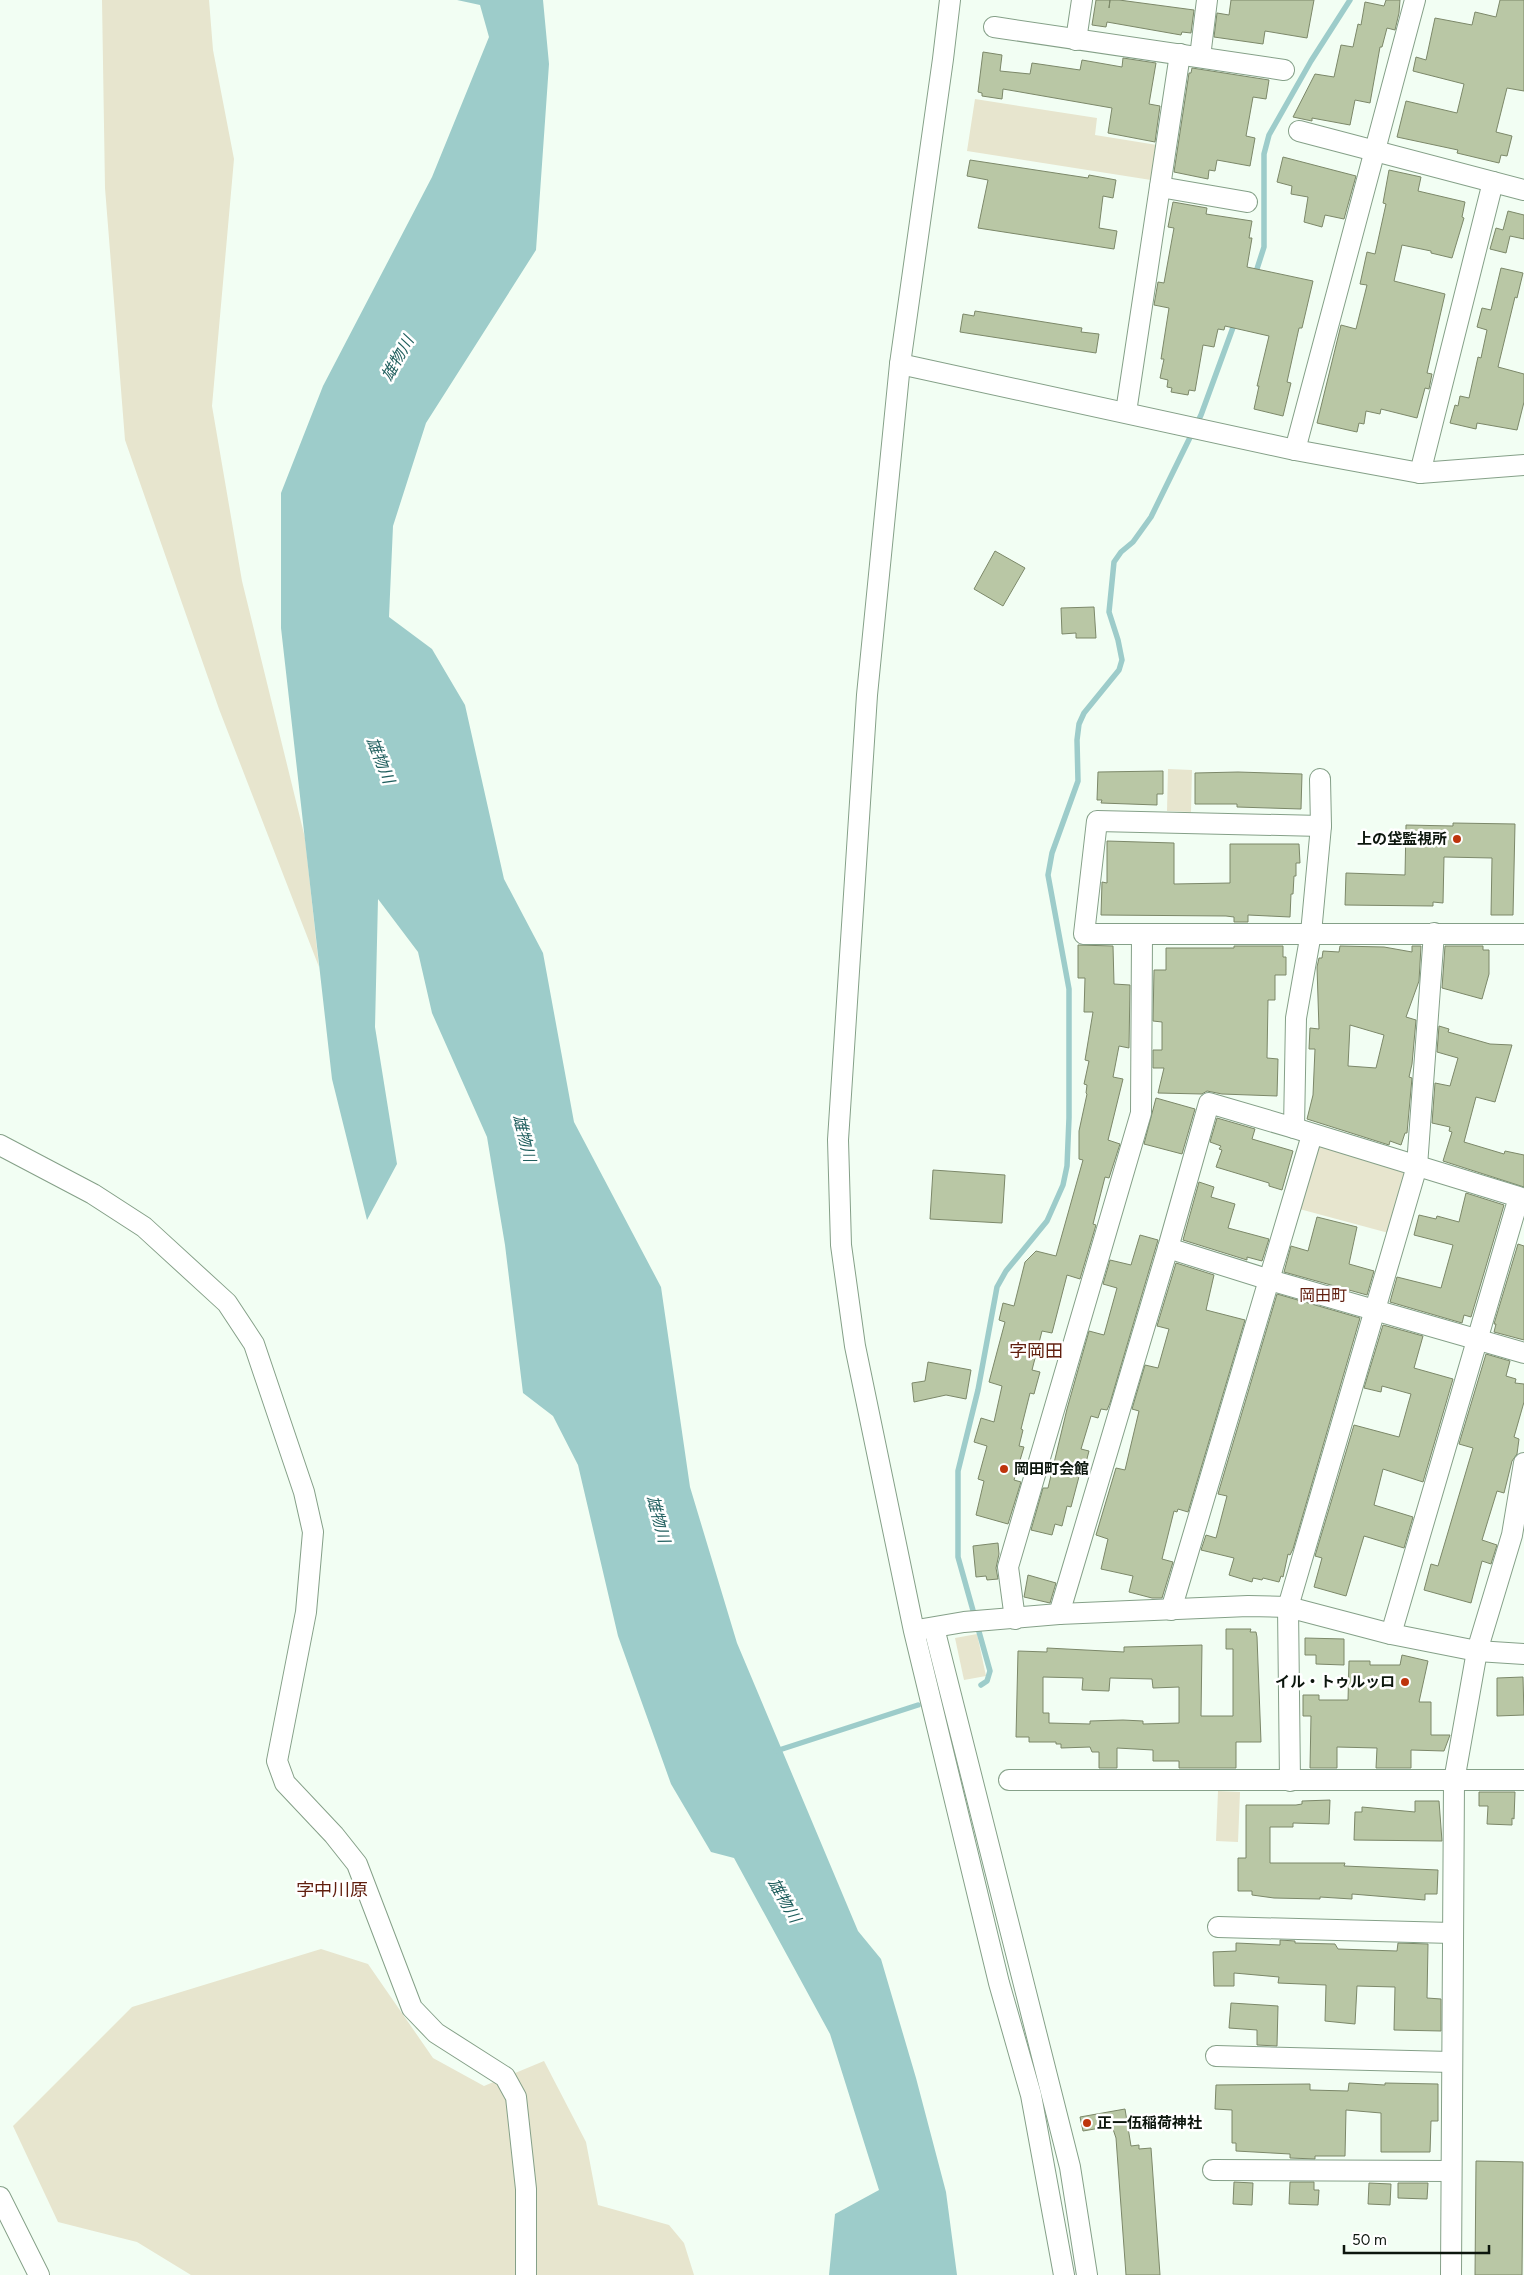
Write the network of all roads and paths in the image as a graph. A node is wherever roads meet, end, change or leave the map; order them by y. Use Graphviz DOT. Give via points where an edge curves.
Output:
graph roads {
  1 [pos="950,0"];
  2 [pos="1082,0"];
  3 [pos="1207,0"];
  4 [pos="1415,0"];
  5 [pos="994,27"];
  6 [pos="1076,40"];
  7 [pos="1190,55"];
  8 [pos="1284,70"];
  9 [pos="1299,131"];
  10 [pos="1375,152"];
  11 [pos="1493,182"];
  12 [pos="1160,187"];
  13 [pos="1524,188"];
  14 [pos="1247,202"];
  15 [pos="900,364"];
  16 [pos="1126,412"];
  17 [pos="1295,450"];
  18 [pos="1524,465"];
  19 [pos="1420,473"];
  20 [pos="1320,779"];
  21 [pos="1321,826"];
  22 [pos="1311,933"];
  23 [pos="1434,933"];
  24 [pos="1524,934"];
  25 [pos="1142,935"];
  26 [pos="1303,1131"];
  27 [pos="0,1145"];
  28 [pos="1417,1166"];
  29 [pos="1168,1248"];
  30 [pos="1270,1280"];
  31 [pos="1375,1310"];
  32 [pos="1477,1340"];
  33 [pos="1524,1353"];
  34 [pos="1524,1463"];
  35 [pos="1288,1607"];
  36 [pos="1172,1610"];
  37 [pos="1059,1614"];
  38 [pos="1015,1619"];
  39 [pos="934,1628"];
  40 [pos="914,1631"];
  41 [pos="1391,1634"];
  42 [pos="1477,1651"];
  43 [pos="1524,1654"];
  44 [pos="1009,1780"];
  45 [pos="1524,1780"];
  46 [pos="1290,1781"];
  47 [pos="1454,1781"];
  48 [pos="1218,1928"];
  49 [pos="1452,1933"];
  50 [pos="1216,2056"];
  51 [pos="1451,2062"];
  52 [pos="1213,2170"];
  53 [pos="1450,2171"];
  54 [pos="0,2197"];
  55 [pos="39,2275"];
  56 [pos="526,2275"];
  57 [pos="1064,2275"];
  58 [pos="1087,2275"];
  59 [pos="1451,2275"];
  1 -- 15 [label="street"];
  2 -- 6 [label="street"];
  3 -- 7 [label="street"];
  4 -- 10 [label="street"];
  5 -- 6 [label="street"];
  6 -- 7 [label="street"];
  7 -- 8 [label="street"];
  7 -- 12 [label="street"];
  9 -- 10 [label="street"];
  10 -- 11 [label="street"];
  10 -- 17 [label="street"];
  11 -- 13 [label="street"];
  11 -- 19 [label="street"];
  12 -- 14 [label="street"];
  12 -- 16 [label="street"];
  15 -- 16 [label="street"];
  15 -- 40 [label="street" via="867,695 838,1140 841,1245 856,1346"];
  16 -- 17 [label="street"];
  17 -- 19 [label="street"];
  18 -- 19 [label="street"];
  20 -- 21 [label="street"];
  21 -- 22 [label="street"];
  21 -- 25 [label="street" via="1097,821 1084,934"];
  22 -- 23 [label="street"];
  22 -- 25 [label="street"];
  22 -- 26 [label="street" via="1296,1018"];
  23 -- 24 [label="street"];
  23 -- 28 [label="street"];
  25 -- 38 [label="street" via="1141,1113 1008,1567"];
  26 -- 28 [label="street"];
  26 -- 29 [label="street" via="1208,1103"];
  26 -- 30 [label="street"];
  27 -- 56 [label="street" via="93,1194 144,1227 227,1304 254,1344 304,1492 312,1532 306,1612 277,1761 286,1783 357,1864 412,2008 436,2033 505,2077 516,2097 526,2189"];
  28 -- 31 [label="street"];
  28 -- 32 [label="street" via="1518,1197"];
  29 -- 30 [label="street"];
  29 -- 37 [label="street"];
  30 -- 31 [label="street"];
  30 -- 36 [label="street"];
  31 -- 32 [label="street"];
  31 -- 35 [label="street"];
  32 -- 33 [label="street"];
  32 -- 41 [label="street"];
  34 -- 42 [label="street" via="1512,1535"];
  35 -- 36 [label="street"];
  35 -- 41 [label="street"];
  35 -- 46 [label="street"];
  36 -- 37 [label="street"];
  37 -- 38 [label="street"];
  38 -- 39 [label="street" via="964,1622"];
  39 -- 40 [label="street"];
  39 -- 58 [label="street" via="1070,2167"];
  40 -- 57 [label="street" via="999,1983 1031,2095"];
  41 -- 42 [label="street"];
  42 -- 43 [label="street"];
  42 -- 47 [label="street"];
  44 -- 46 [label="street"];
  45 -- 47 [label="street"];
  46 -- 47 [label="street"];
  47 -- 49 [label="street"];
  48 -- 49 [label="street"];
  49 -- 51 [label="street"];
  50 -- 51 [label="street"];
  51 -- 53 [label="street"];
  52 -- 53 [label="street"];
  53 -- 59 [label="street"];
  54 -- 55 [label="street"];
}
